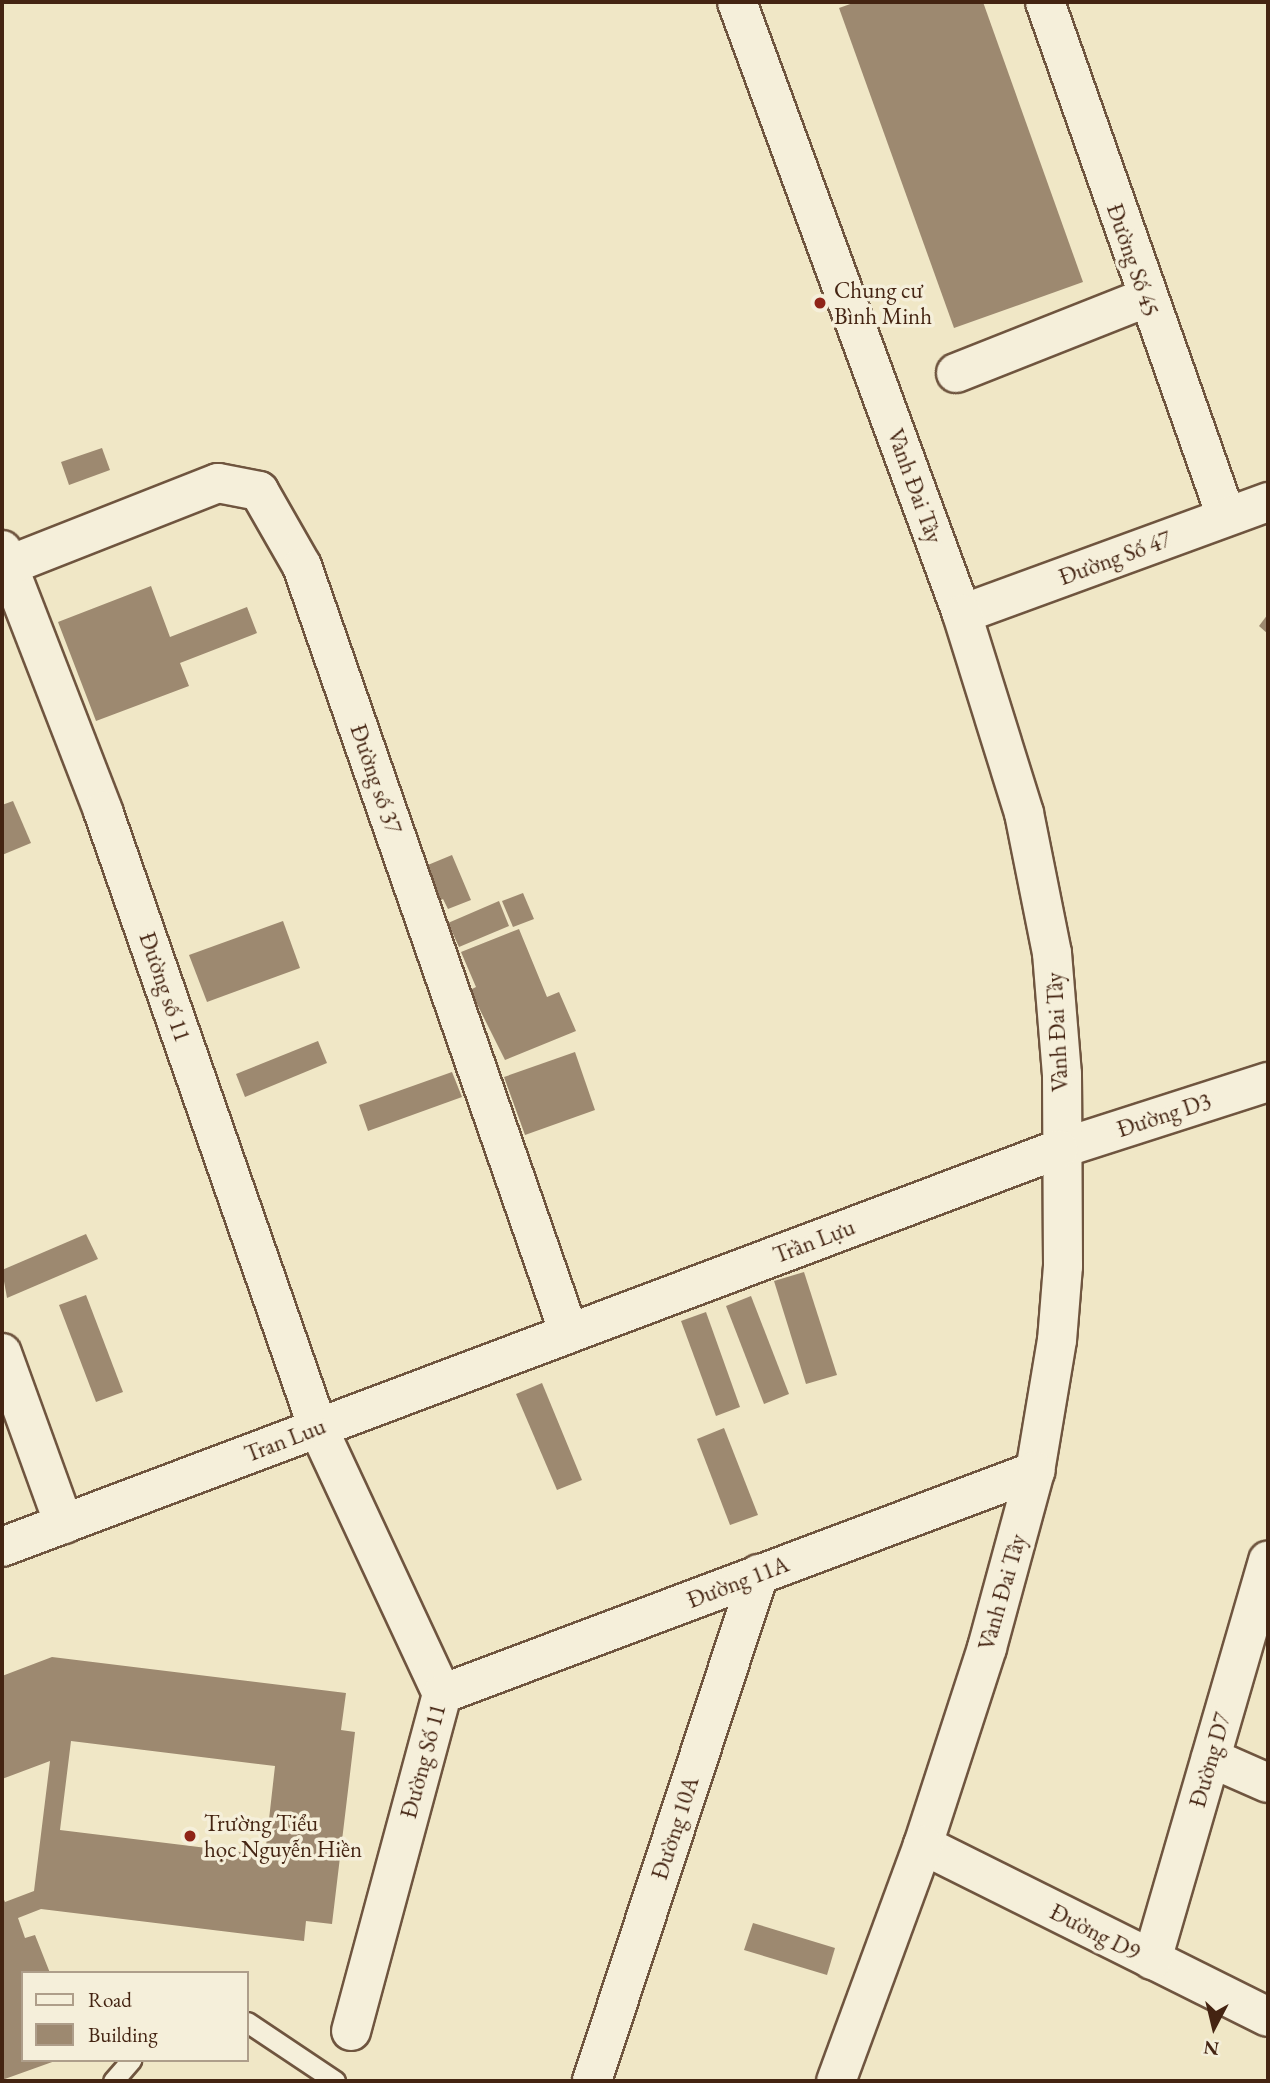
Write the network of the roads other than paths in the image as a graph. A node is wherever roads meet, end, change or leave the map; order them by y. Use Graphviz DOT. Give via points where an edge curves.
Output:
graph roads {
  1 [pos="737,2"];
  2 [pos="1045,2"];
  3 [pos="1145,298"];
  4 [pos="956,373"];
  5 [pos="1268,502"];
  6 [pos="1226,516"];
  7 [pos="4,562"];
  8 [pos="962,614"];
  9 [pos="1268,1082"];
  10 [pos="1059,1149"];
  11 [pos="569,1333"];
  12 [pos="2,1353"];
  13 [pos="318,1428"];
  14 [pos="1035,1471"];
  15 [pos="64,1524"];
  16 [pos="2,1547"];
  17 [pos="1268,1560"];
  18 [pos="759,1574"];
  19 [pos="442,1694"];
  20 [pos="1211,1758"];
  21 [pos="1268,1783"];
  22 [pos="923,1845"];
  23 [pos="1152,1960"];
  24 [pos="1268,2017"];
  25 [pos="248,2023"];
  26 [pos="351,2031"];
  27 [pos="129,2062"];
  28 [pos="113,2081"];
  29 [pos="335,2081"];
  30 [pos="592,2081"];
  31 [pos="836,2081"];
  1 -- 8 [label="street, Vành Đai Tây"];
  2 -- 3 [label="street, Đường Số 45"];
  3 -- 4 [label="street"];
  3 -- 6 [label="street, Đường Số 45"];
  5 -- 6 [label="street, Đường Số 47"];
  6 -- 8 [label="street, Đường Số 47"];
  7 -- 11 [label="street, Đường số 37" via="218,483 259,491 302,566"];
  7 -- 13 [label="street, Đường số 11" via="103,811"];
  8 -- 10 [label="street, Vành Đai Tây" via="1041,881 1062,1074"];
  9 -- 10 [label="street, Đường D3"];
  10 -- 11 [label="street, Trần Lựu"];
  10 -- 14 [label="street, Vành Đai Tây" via="1060,1303"];
  11 -- 13 [label="street, Tran Luu"];
  12 -- 15 [label="street"];
  13 -- 15 [label="street, Tran Luu"];
  13 -- 19 [label="street, Đường Số 11"];
  14 -- 18 [label="street, Đường 11A"];
  14 -- 22 [label="street, Vành Đai Tây" via="987,1648"];
  15 -- 16 [label="street, Tran Luu"];
  17 -- 20 [label="street, Đường D7"];
  18 -- 19 [label="street, Đường 11A"];
  18 -- 30 [label="street, Đường 10A"];
  19 -- 26 [label="street, Đường Số 11"];
  20 -- 21 [label="street"];
  20 -- 23 [label="street, Đường D7"];
  22 -- 23 [label="street, Đường D9"];
  22 -- 31 [label="street, Vành Đai Tây"];
  23 -- 24 [label="street, Đường D9"];
  25 -- 29 [label="lane"];
  27 -- 28 [label="lane"];
}
